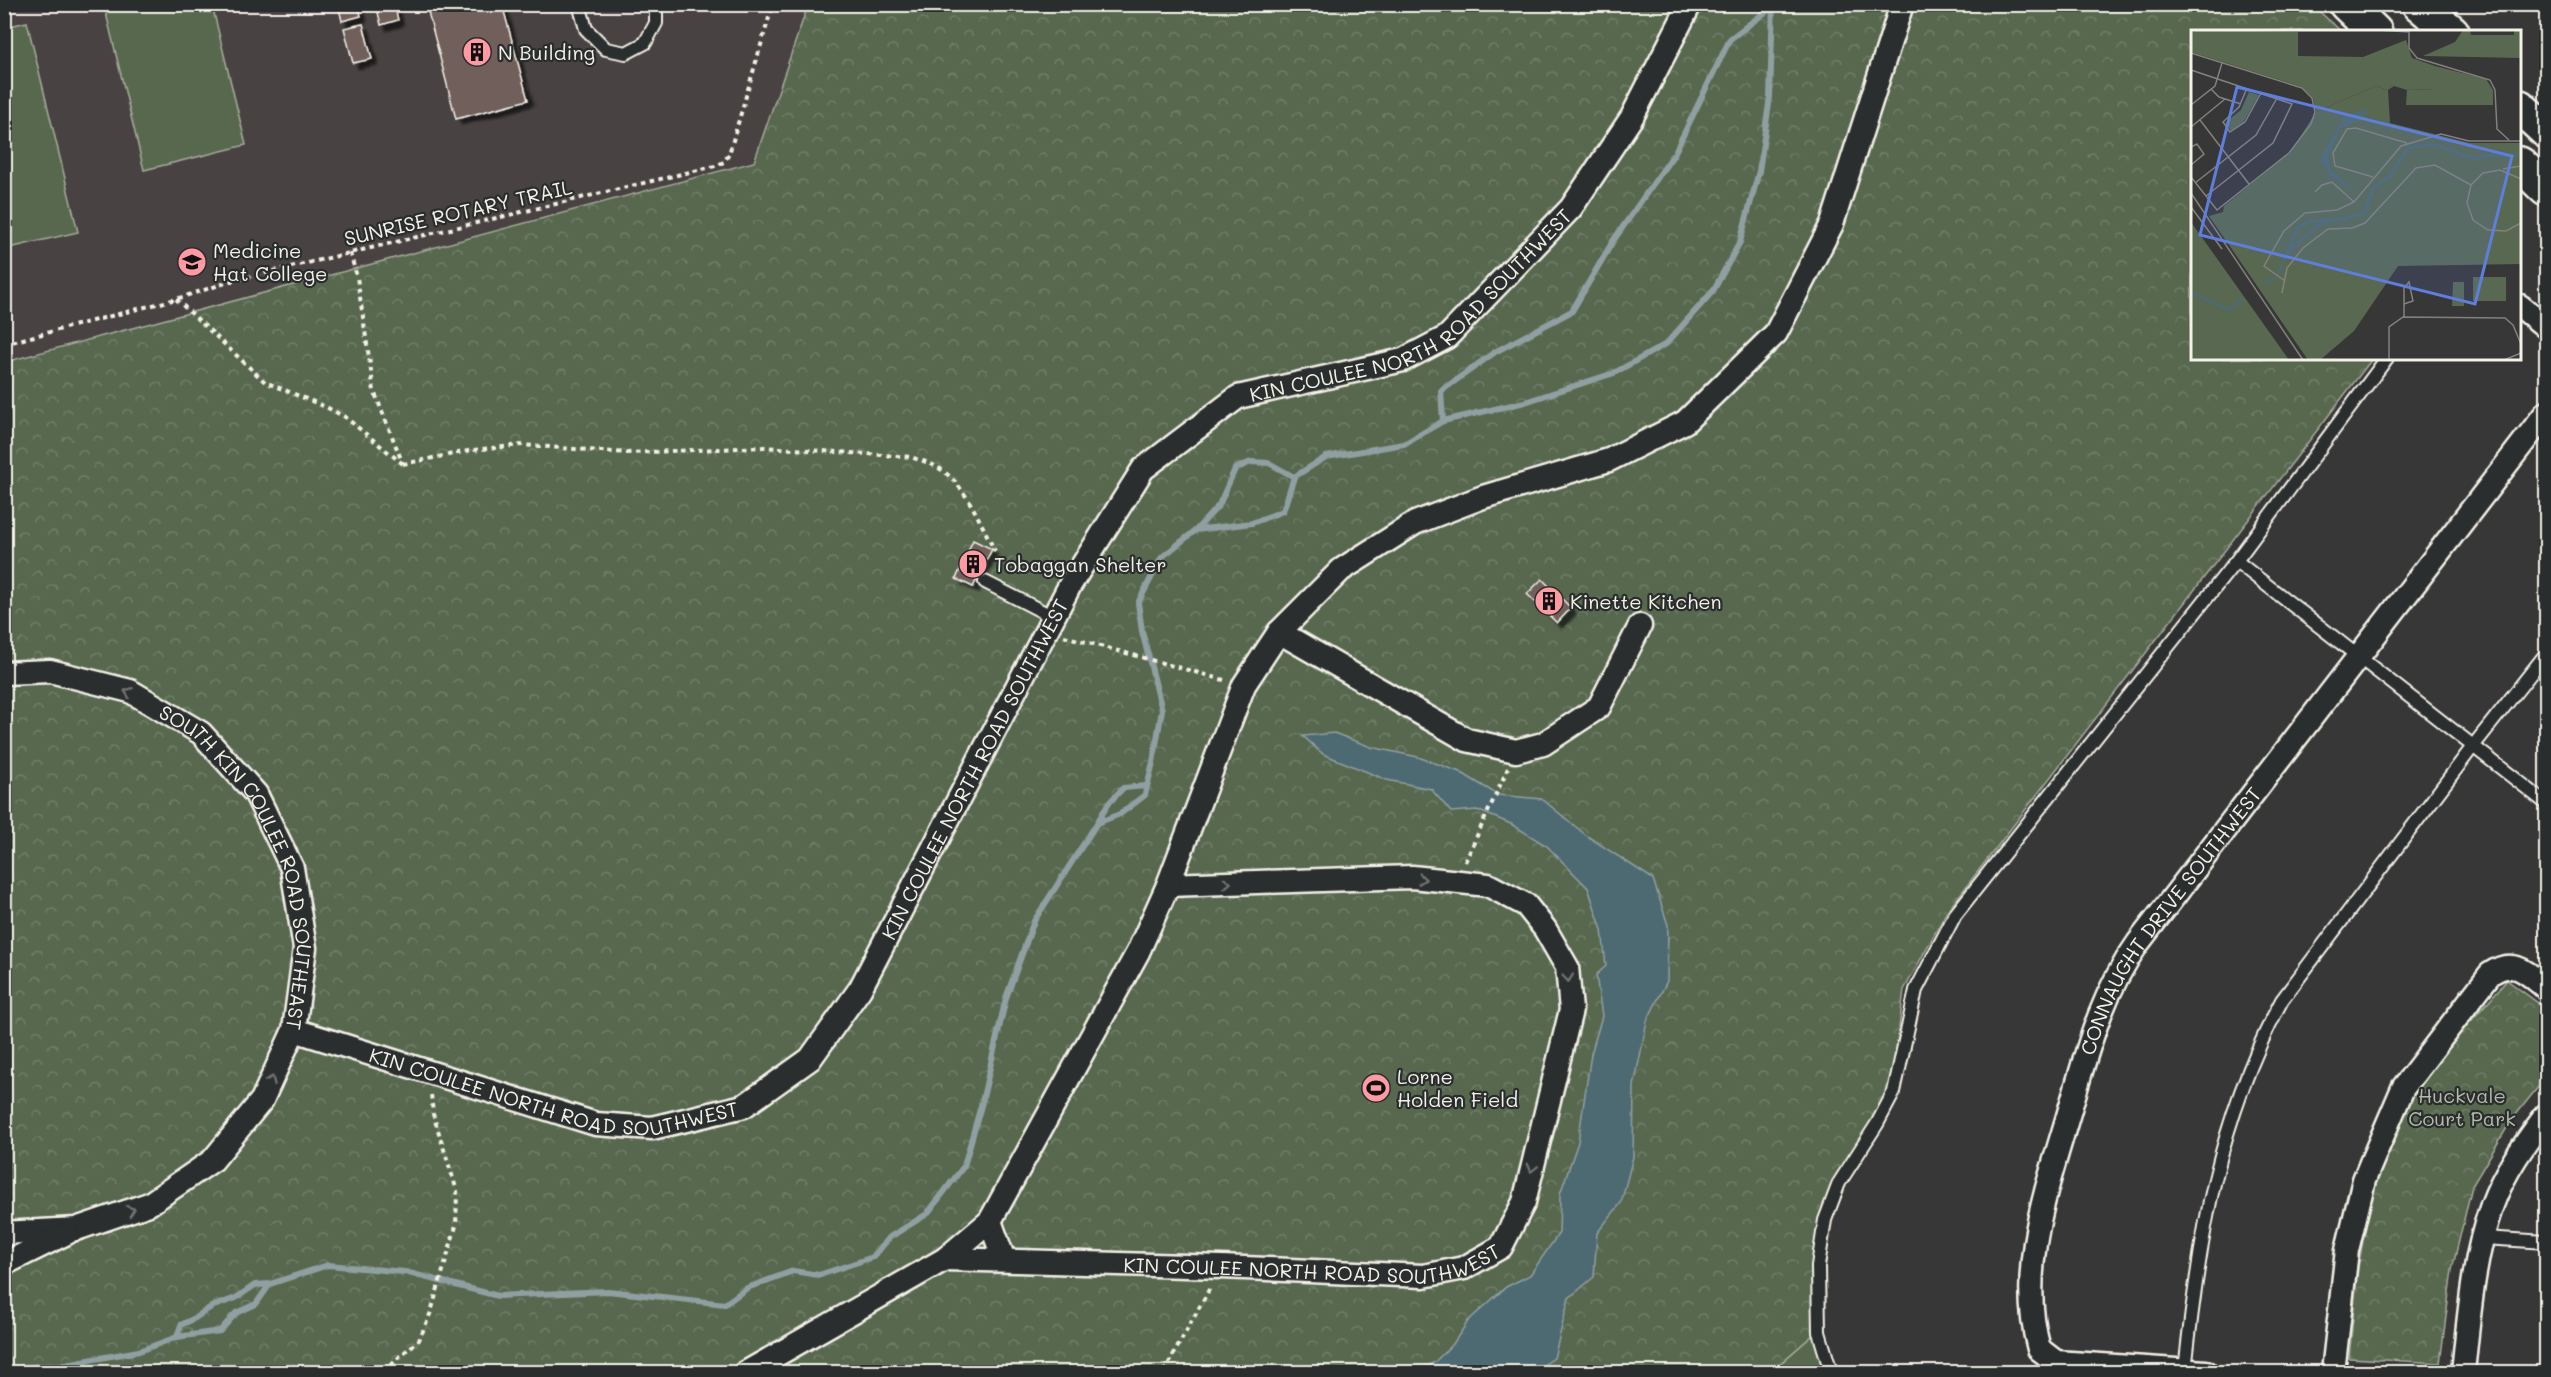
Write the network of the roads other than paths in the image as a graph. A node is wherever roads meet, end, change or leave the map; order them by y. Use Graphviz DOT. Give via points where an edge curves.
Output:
graph roads {
  1 [pos="579,4"];
  2 [pos="656,4"];
  3 [pos="1690,4"];
  4 [pos="1902,4"];
  5 [pos="2346,4"];
  6 [pos="2405,4"];
  7 [pos="2419,4"];
  8 [pos="2373,30"];
  9 [pos="2433,30"];
  10 [pos="2450,30"];
  11 [pos="2521,88"];
  12 [pos="2521,108"];
  13 [pos="2547,109"];
  14 [pos="2547,131"];
  15 [pos="2521,165"];
  16 [pos="2547,189"];
  17 [pos="2521,307"];
  18 [pos="2547,327"];
  19 [pos="2386,360"];
  20 [pos="2547,413"];
  21 [pos="2236,561"];
  22 [pos="985,582"];
  23 [pos="1049,624"];
  24 [pos="1640,626"];
  25 [pos="1279,632"];
  26 [pos="2547,654"];
  27 [pos="2361,656"];
  28 [pos="4,673"];
  29 [pos="2474,745"];
  30 [pos="2547,803"];
  31 [pos="1168,885"];
  32 [pos="2547,988"];
  33 [pos="294,1030"];
  34 [pos="2547,1115"];
  35 [pos="990,1221"];
  36 [pos="76,1229"];
  37 [pos="4,1233"];
  38 [pos="2484,1238"];
  39 [pos="2547,1242"];
  40 [pos="945,1259"];
  41 [pos="1004,1260"];
  42 [pos="4,1264"];
  43 [pos="747,1372"];
  44 [pos="1831,1372"];
  45 [pos="2196,1372"];
  46 [pos="2332,1372"];
  47 [pos="2463,1372"];
  1 -- 2 [label="lane" via="586,29 606,49 626,53 645,43 656,22"];
  3 -- 23 [label="street, KIN COULEE NORTH ROAD SOUTHWEST" via="1632,117 1571,208 1447,337 1404,360 1238,397 1143,469"];
  4 -- 25 [label="street" via="1832,224 1776,333 1685,422 1609,460 1483,497 1415,523 1341,570"];
  5 -- 8 [label="highway"];
  6 -- 9 [label="highway"];
  7 -- 10 [label="highway"];
  11 -- 13 [label="highway"];
  12 -- 14 [label="highway"];
  15 -- 16 [label="highway"];
  17 -- 18 [label="street"];
  19 -- 21 [label="lane"];
  20 -- 27 [label="street, CONNAUGHT DRIVE SOUTHWEST"];
  21 -- 27 [label="lane"];
  21 -- 44 [label="lane" via="1955,915 1921,981 1894,1092 1839,1184 1825,1220 1818,1266 1819,1332"];
  22 -- 23 [label="lane"];
  23 -- 33 [label="street, KIN COULEE NORTH ROAD SOUTHWEST" via="860,989 810,1059 744,1106 652,1128 596,1124"];
  24 -- 25 [label="street" via="1599,707 1543,744 1516,751 1467,740"];
  25 -- 31 [label="street" via="1244,685"];
  26 -- 29 [label="lane"];
  27 -- 29 [label="lane"];
  27 -- 45 [label="street, CONNAUGHT DRIVE SOUTHWEST" via="2119,970 2090,1039 2047,1187 2031,1278 2031,1307 2039,1349 2056,1362"];
  33 -- 28 [label="street, SOUTH KIN COULEE ROAD SOUTHEAST, one-way" via="305,948 292,868 256,794 201,733 130,691 50,671"];
  29 -- 30 [label="lane"];
  29 -- 45 [label="lane" via="2282,1000 2264,1032 2219,1157 2194,1286"];
  31 -- 35 [label="street" via="1138,952"];
  31 -- 41 [label="street, KIN COULEE NORTH ROAD SOUTHWEST, one-way" via="1412,878 1488,885 1526,905 1567,967 1570,1014 1524,1202 1501,1247 1464,1268 1423,1276"];
  32 -- 46 [label="street" via="2522,969 2497,969 2403,1088 2364,1180 2344,1266"];
  36 -- 33 [label="street, SOUTH KIN COULEE ROAD SOUTHEAST, one-way" via="149,1204 213,1160 262,1101"];
  34 -- 38 [label="street" via="2504,1179"];
  35 -- 40 [label="street"];
  35 -- 41 [label="street"];
  36 -- 37 [label="street, SOUTH KIN COULEE ROAD SOUTHEAST"];
  36 -- 42 [label="street"];
  38 -- 39 [label="lane"];
  38 -- 47 [label="street" via="2472,1295"];
  40 -- 41 [label="street, KIN COULEE NORTH ROAD SOUTHWEST"];
  40 -- 43 [label="street"];
}
